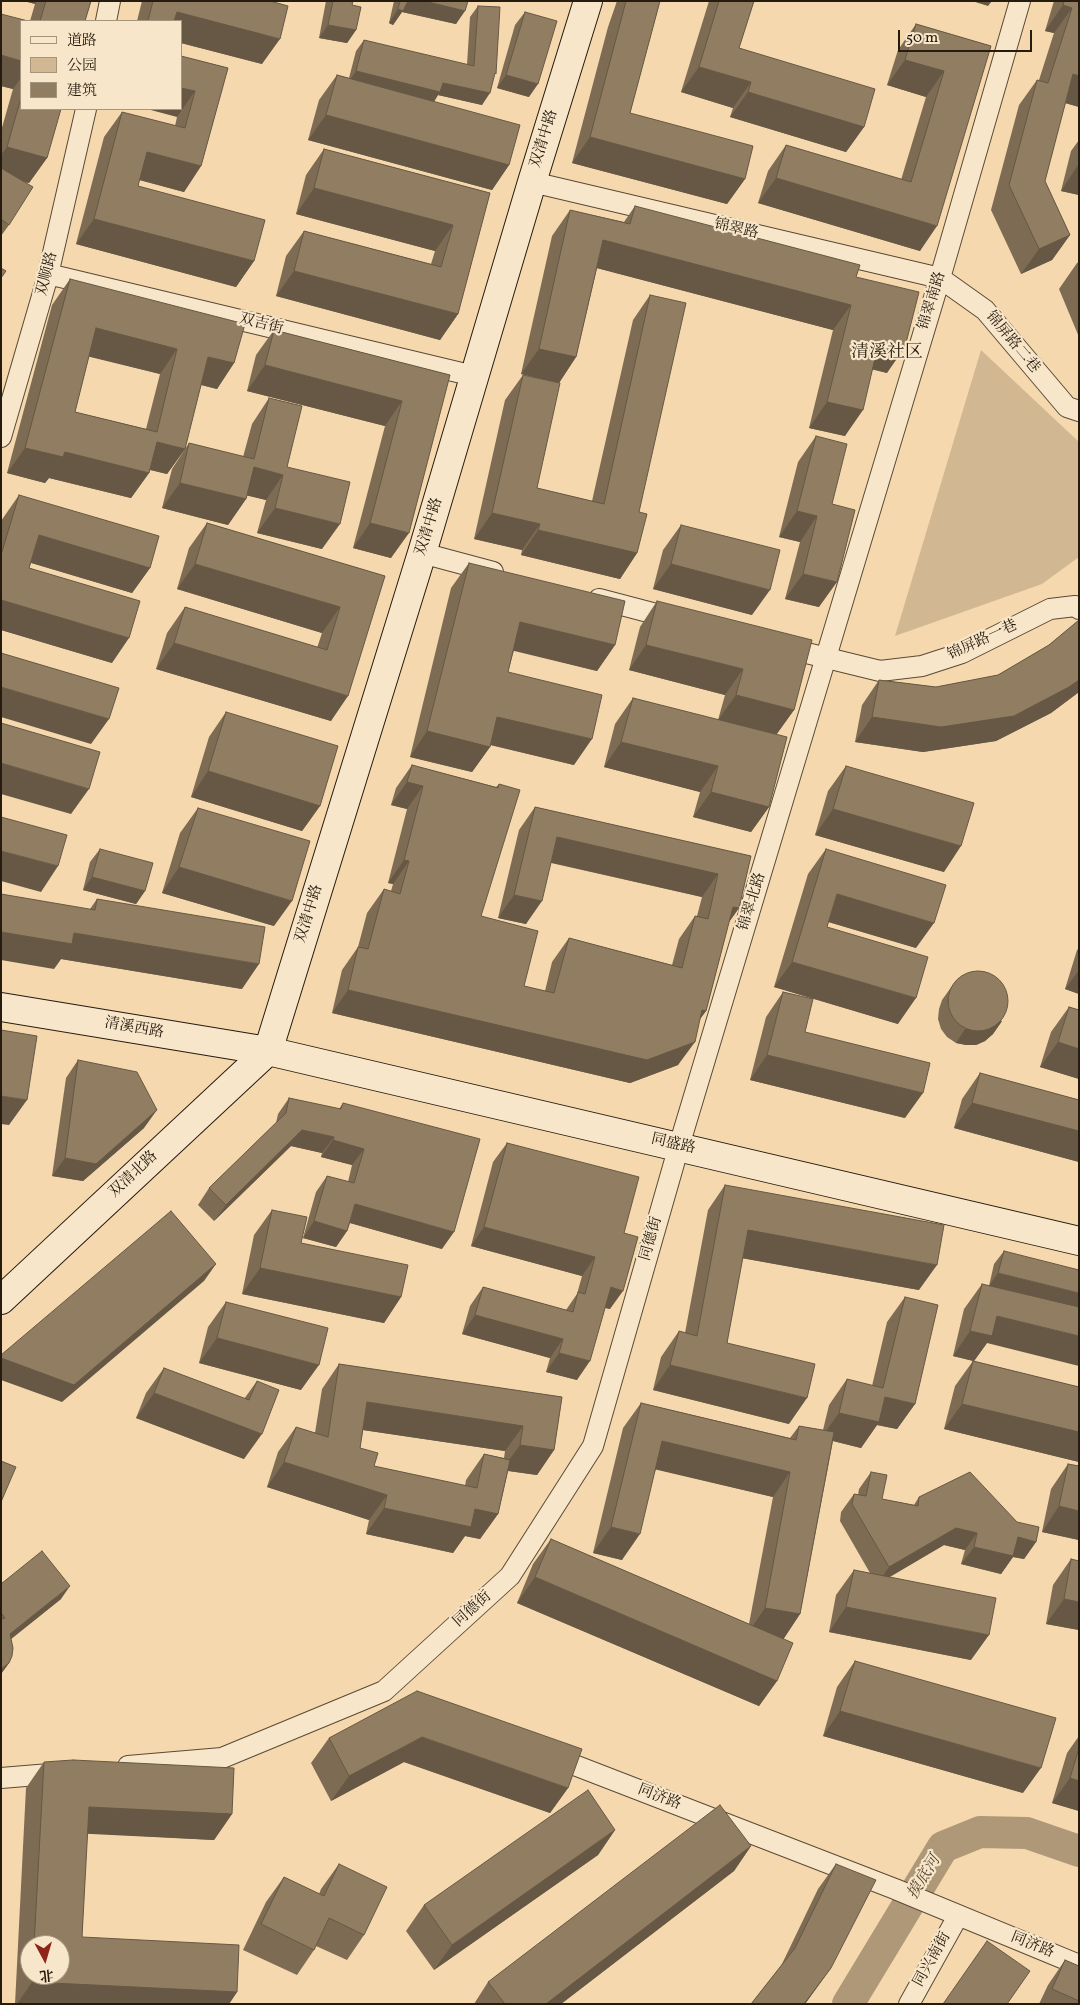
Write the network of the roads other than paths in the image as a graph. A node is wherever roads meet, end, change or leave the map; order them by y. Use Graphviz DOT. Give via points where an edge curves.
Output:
graph roads {
  1 [pos="110,1"];
  2 [pos="588,1"];
  3 [pos="1020,1"];
  4 [pos="106,20"];
  5 [pos="86,110"];
  6 [pos="532,182"];
  7 [pos="48,274"];
  8 [pos="940,278"];
  9 [pos="474,376"];
  10 [pos="1079,411"];
  11 [pos="1,437"];
  12 [pos="422,553"];
  13 [pos="508,576"];
  14 [pos="586,596"];
  15 [pos="1079,609"];
  16 [pos="692,623"];
  17 [pos="769,643"];
  18 [pos="827,658"];
  19 [pos="1,1006"];
  20 [pos="268,1051"];
  21 [pos="679,1146"];
  22 [pos="1079,1241"];
  23 [pos="1,1300"];
  24 [pos="384,1691"];
  25 [pos="402,1698"];
  26 [pos="532,1749"];
  27 [pos="107,1768"];
  28 [pos="78,1771"];
  29 [pos="1,1778"];
  30 [pos="958,1916"];
  31 [pos="1079,1965"];
  32 [pos="909,2004"];
  1 -- 4 [label="street"];
  2 -- 6 [label="street, 双清中路"];
  3 -- 8 [label="street, 锦翠南路"];
  5 -- 7 [label="street, 双顺路"];
  6 -- 8 [label="street, 锦翠路"];
  6 -- 9 [label="street, 双清中路"];
  7 -- 9 [label="street, 双吉街"];
  7 -- 11 [label="street, 双顺路"];
  8 -- 10 [label="street, 锦屏路二巷" via="985,310 1067,407"];
  8 -- 18 [label="street, 锦翠南路"];
  9 -- 12 [label="street, 双清中路"];
  12 -- 13 [label="street"];
  12 -- 20 [label="street, 双清中路"];
  14 -- 16 [label="street"];
  15 -- 18 [label="street, 锦屏路一巷" via="1075,606 1050,609 962,653 922,666 880,671"];
  17 -- 18 [label="street"];
  18 -- 21 [label="street, 锦翠北路"];
  19 -- 20 [label="street, 清溪西路"];
  20 -- 21 [label="street, 同盛路"];
  20 -- 23 [label="street, 双清北路"];
  21 -- 22 [label="street, 同盛路"];
  21 -- 24 [label="street, 同德街" via="593,1446 510,1576"];
  24 -- 25 [label="street"];
  24 -- 27 [label="street, 同德街" via="222,1758"];
  26 -- 30 [label="street, 同济路"];
  28 -- 29 [label="street"];
  30 -- 31 [label="street, 同济路"];
  30 -- 32 [label="street, 同兴南街"];
}
